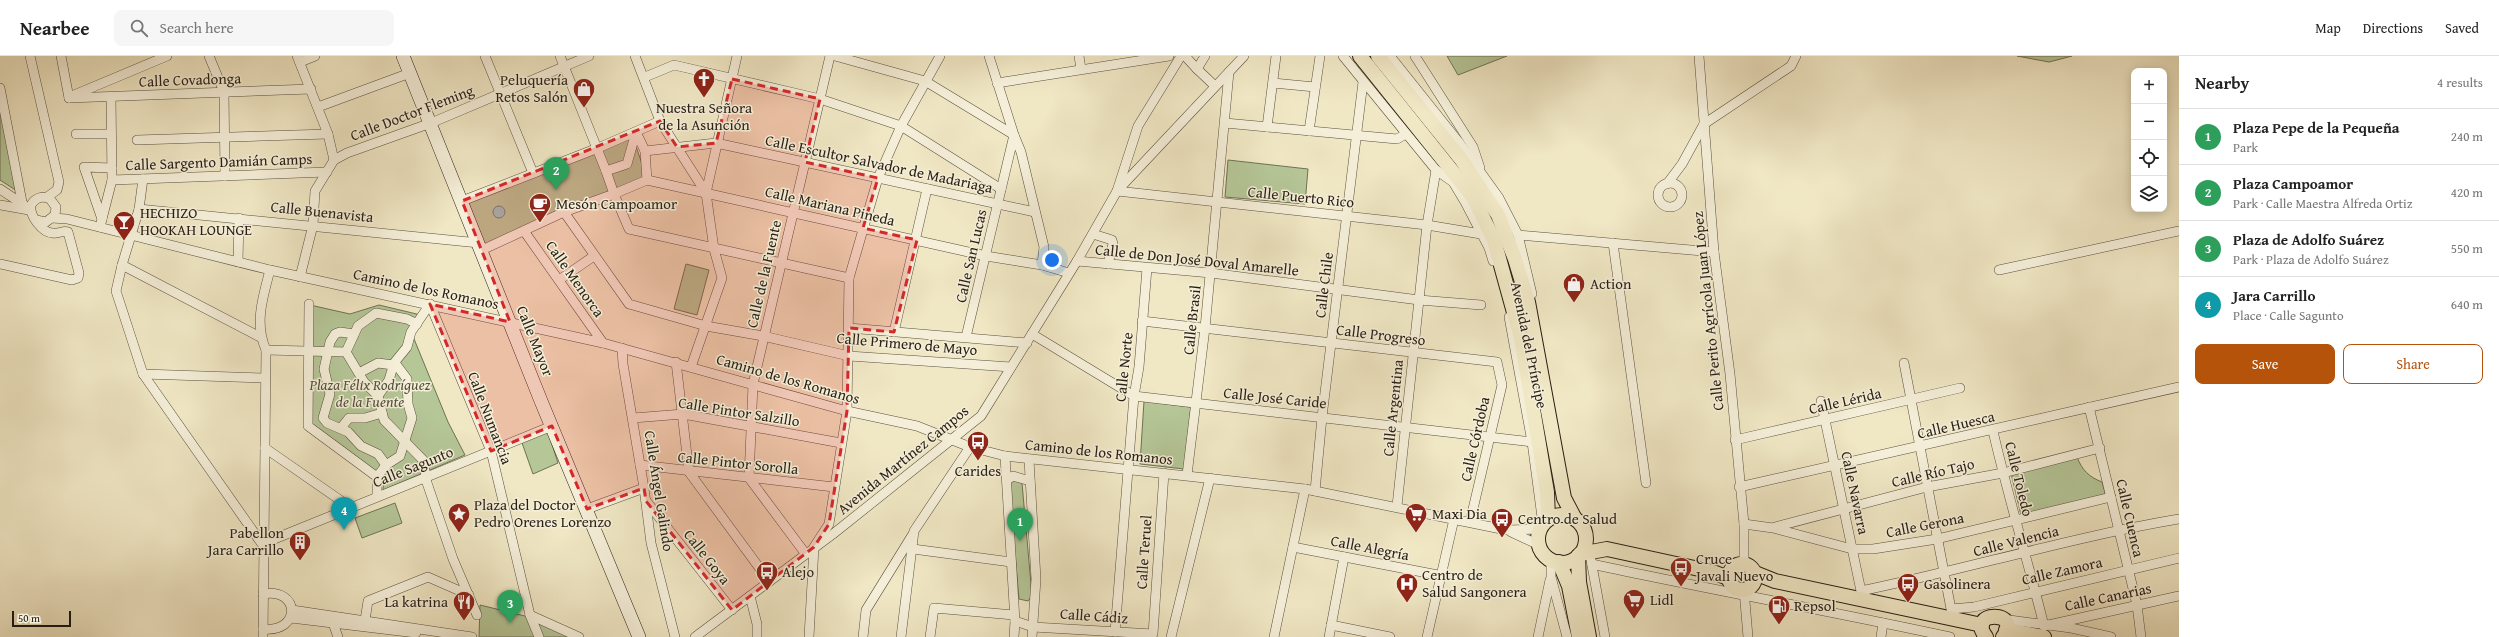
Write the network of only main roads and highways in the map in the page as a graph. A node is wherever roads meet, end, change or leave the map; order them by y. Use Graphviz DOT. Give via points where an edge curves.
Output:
graph roads {
  1 [pos="403,56"];
  2 [pos="1360,56"];
  3 [pos="1378,56"];
  4 [pos="1544,525"];
  5 [pos="1581,526"];
  6 [pos="1607,549"];
  7 [pos="1584,556"];
  8 [pos="1555,561"];
  9 [pos="1730,574"];
  10 [pos="1748,582"];
  11 [pos="1995,627"];
  12 [pos="2044,632"];
  13 [pos="639,637"];
  14 [pos="1579,637"];
  15 [pos="1589,637"];
  1 -- 13 [label="main road, Calle Mayor"];
  2 -- 4 [label="main road, Avenida del Príncipe" via="1473,197 1494,240 1521,338 1547,492"];
  3 -- 5 [label="main road, Avenida del Príncipe" via="1461,159 1498,215 1528,302 1564,498"];
  4 -- 5 [label="main road" via="1562,515"];
  4 -- 8 [label="main road" via="1539,545"];
  5 -- 6 [label="main road"];
  5 -- 7 [label="main road"];
  6 -- 7 [label="main road"];
  6 -- 9 [label="main road"];
  7 -- 8 [label="main road"];
  7 -- 15 [label="main road" via="1579,582"];
  8 -- 14 [label="main road" via="1568,586"];
  9 -- 10 [label="main road" via="1735,588"];
  9 -- 10 [label="main road" via="1736,564"];
  10 -- 11 [label="main road" via="1775,581"];
  11 -- 12 [label="main road"];
}
